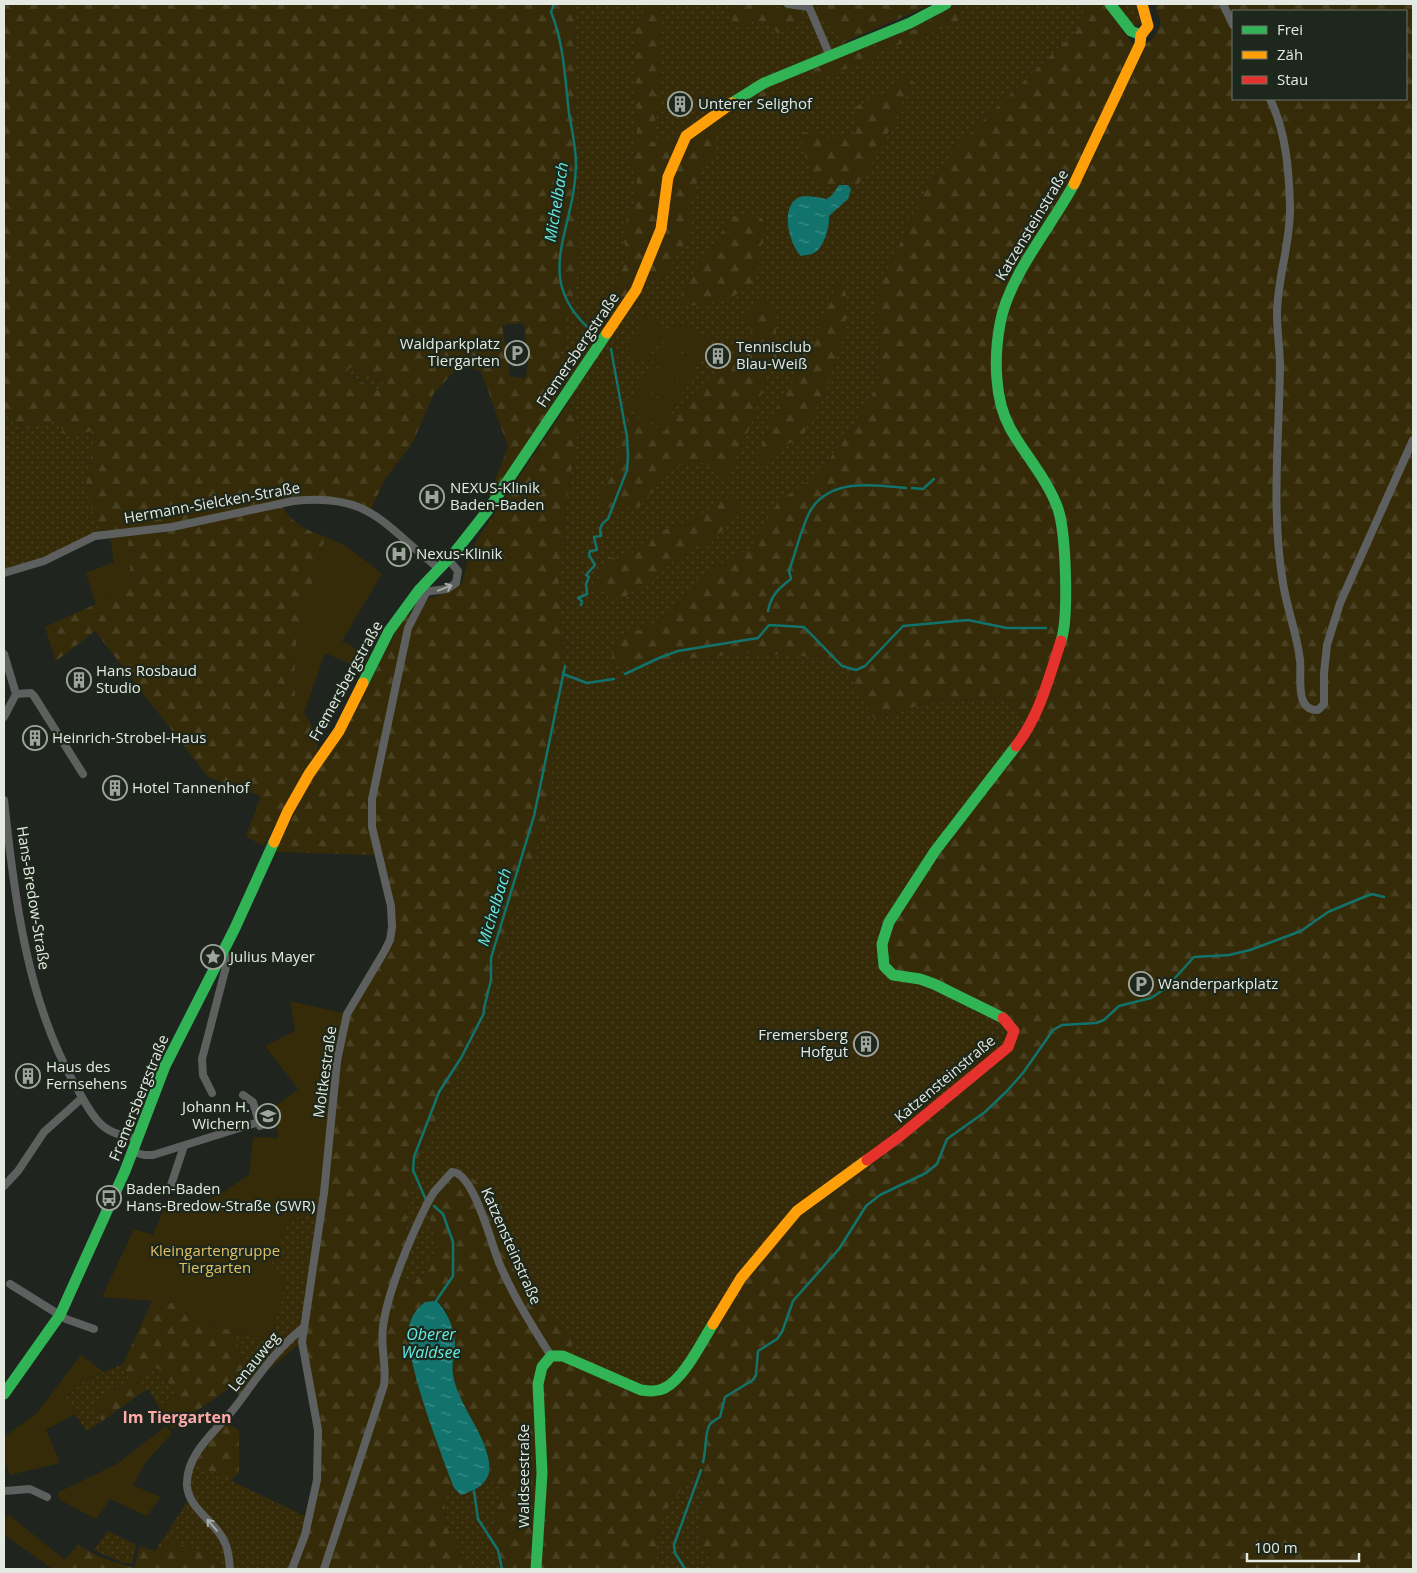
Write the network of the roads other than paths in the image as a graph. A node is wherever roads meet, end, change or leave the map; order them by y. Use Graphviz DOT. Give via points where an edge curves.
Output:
graph roads {
  1 [pos="788,4"];
  2 [pos="946,4"];
  3 [pos="1110,4"];
  4 [pos="1142,4"];
  5 [pos="1223,4"];
  6 [pos="1232,23"];
  7 [pos="1141,35"];
  8 [pos="830,56"];
  9 [pos="1270,100"];
  10 [pos="1413,440"];
  11 [pos="448,560"];
  12 [pos="440,569"];
  13 [pos="4,573"];
  14 [pos="423,592"];
  15 [pos="4,654"];
  16 [pos="16,694"];
  17 [pos="4,716"];
  18 [pos="83,774"];
  19 [pos="4,800"];
  20 [pos="223,953"];
  21 [pos="212,1093"];
  22 [pos="243,1095"];
  23 [pos="82,1098"];
  24 [pos="138,1139"];
  25 [pos="184,1146"];
  26 [pos="133,1152"];
  27 [pos="4,1186"];
  28 [pos="170,1188"];
  29 [pos="10,1284"];
  30 [pos="60,1315"];
  31 [pos="303,1328"];
  32 [pos="94,1329"];
  33 [pos="551,1356"];
  34 [pos="4,1394"];
  35 [pos="4,1491"];
  36 [pos="47,1497"];
  37 [pos="230,1569"];
  38 [pos="292,1569"];
  39 [pos="324,1569"];
  40 [pos="536,1569"];
  1 -- 8 [label="street" via="809,7"];
  2 -- 8 [label="street, Fremersbergstraße" via="910,23"];
  3 -- 7 [label="street" via="1131,31"];
  4 -- 7 [label="street" via="1148,26"];
  5 -- 6 [label="street"];
  7 -- 33 [label="street, Katzensteinstraße" via="1140,44 1085,166 1013,284 1000,324 997,358 1003,412 1058,510 1066,574 1063,636 1038,710 1026,732 934,851 890,922 882,944 882,959 893,975 934,984 1000,1016 1014,1031 1012,1041 914,1126 797,1211 742,1278 697,1354 671,1383 654,1391 640,1390 571,1359"];
  8 -- 11 [label="street, Fremersbergstraße" via="764,83 686,136 668,177 661,228 636,290 488,510"];
  9 -- 10 [label="street" via="1283,138 1290,208 1277,314 1280,367 1277,498 1282,582 1300,660 1301,696 1312,710 1318,710 1324,704 1327,645 1340,603"];
  11 -- 12 [label="street, Fremersbergstraße"];
  14 -- 11 [label="street, one-way" via="446,589 456,583 458,571"];
  12 -- 13 [label="street, Hermann-Sielcken-Straße" via="370,511 351,503 317,498 149,531 95,536 44,561"];
  12 -- 14 [label="street, Fremersbergstraße"];
  14 -- 20 [label="street, Fremersbergstraße" via="389,631 339,732 300,788"];
  14 -- 31 [label="street, Moltkestraße" via="408,628 372,799 372,827 391,906 392,927 384,952 347,1014 337,1061 316,1254"];
  15 -- 16 [label="street"];
  16 -- 17 [label="street"];
  16 -- 18 [label="street" via="34,696"];
  19 -- 23 [label="street, Hans-Bredow-Straße" via="31,975 62,1059"];
  20 -- 21 [label="street" via="228,959 202,1059 203,1075"];
  20 -- 24 [label="street, Fremersbergstraße" via="166,1066"];
  22 -- 25 [label="street" via="253,1102 259,1124"];
  23 -- 24 [label="street, Hans-Bredow-Straße" via="102,1125 113,1132"];
  23 -- 27 [label="street" via="44,1132"];
  24 -- 26 [label="street, Fremersbergstraße"];
  25 -- 26 [label="street" via="144,1156"];
  25 -- 28 [label="street"];
  26 -- 30 [label="street, Fremersbergstraße"];
  29 -- 30 [label="street"];
  30 -- 32 [label="street"];
  30 -- 34 [label="street, Fremersbergstraße"];
  37 -- 31 [label="street, Lenauweg, one-way" via="225,1542 190,1497 187,1486 192,1462 284,1343"];
  31 -- 38 [label="street, Moltkestraße" via="302,1342 319,1451 312,1506"];
  33 -- 39 [label="street, Katzensteinstraße" via="525,1316 500,1265 474,1194 460,1174 452,1172 427,1204 388,1303 382,1329 386,1370 384,1385"];
  33 -- 40 [label="street, Waldseestraße" via="542,1367 538,1384 542,1480"];
  35 -- 36 [label="street" via="30,1489"];
}
